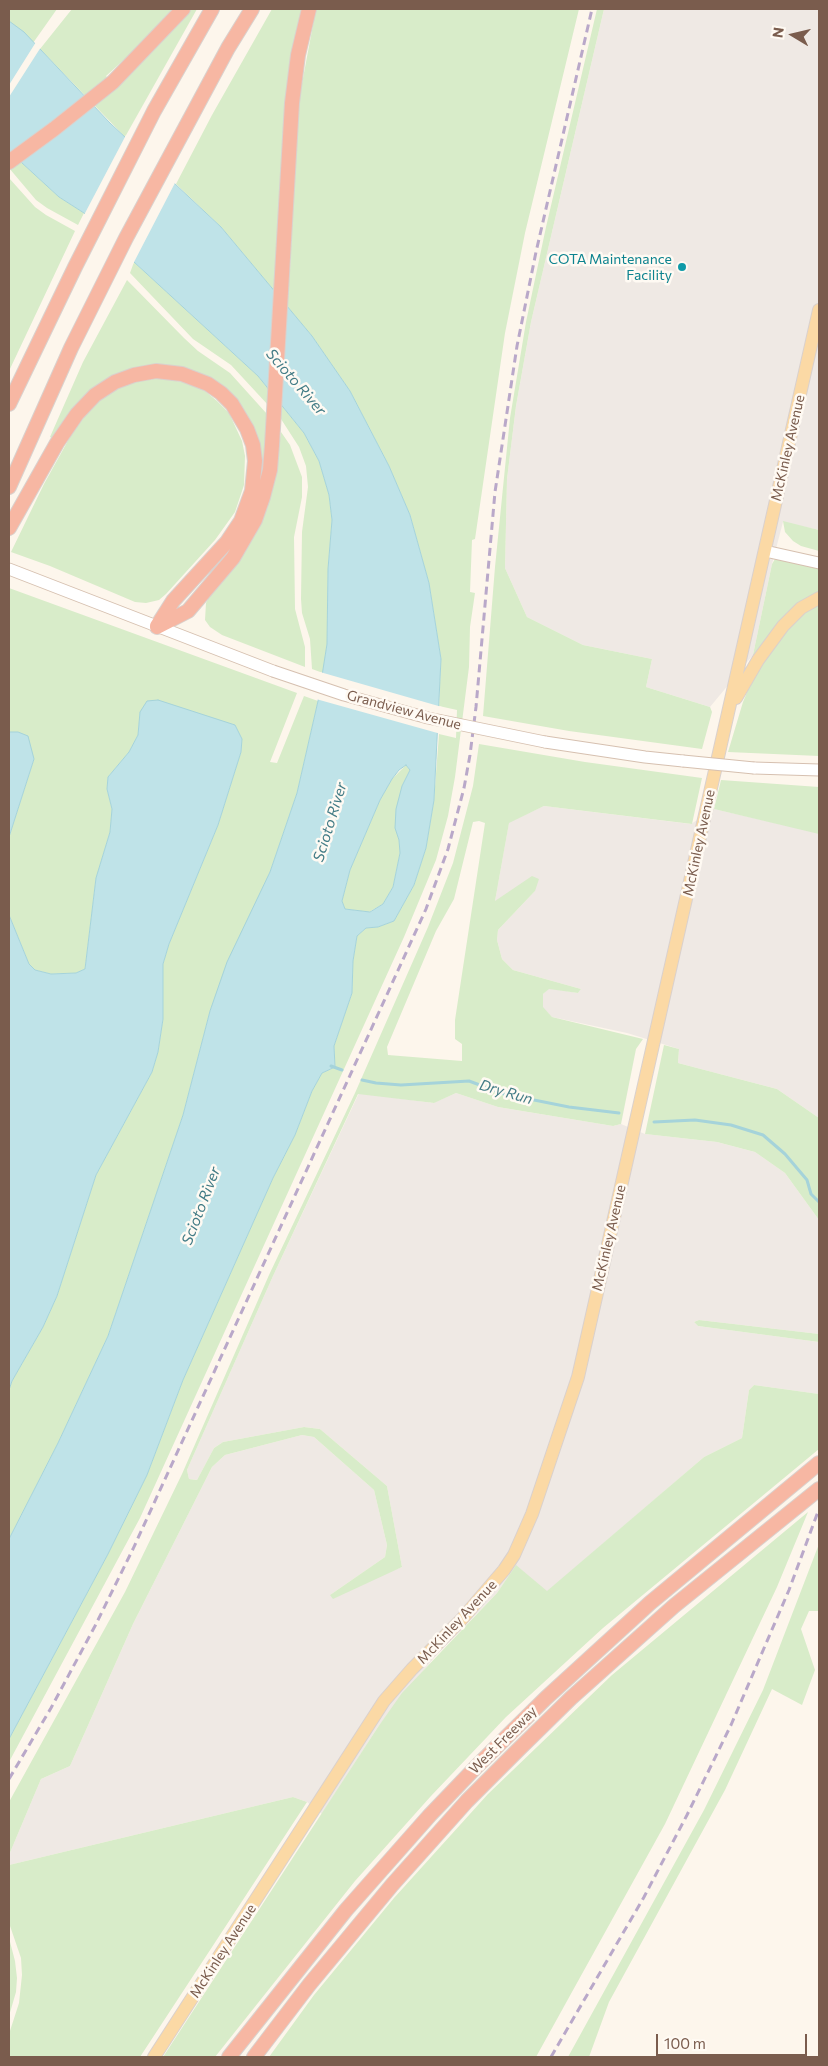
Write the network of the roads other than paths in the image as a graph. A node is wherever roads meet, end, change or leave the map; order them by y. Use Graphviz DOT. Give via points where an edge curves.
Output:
graph roads {
  1 [pos="183,9"];
  2 [pos="212,9"];
  3 [pos="252,9"];
  4 [pos="309,9"];
  5 [pos="9,162"];
  6 [pos="819,310"];
  7 [pos="9,404"];
  8 [pos="9,487"];
  9 [pos="9,528"];
  10 [pos="765,551"];
  11 [pos="819,563"];
  12 [pos="9,569"];
  13 [pos="819,598"];
  14 [pos="157,627"];
  15 [pos="729,711"];
  16 [pos="819,770"];
  17 [pos="819,1463"];
  18 [pos="819,1489"];
  19 [pos="154,2057"];
  20 [pos="229,2057"];
  21 [pos="254,2057"];
  1 -- 5 [label="highway" via="113,82"];
  2 -- 7 [label="highway" via="154,111"];
  3 -- 8 [label="highway" via="126,238 71,348"];
  4 -- 14 [label="highway" via="298,55 292,103 270,470 256,520 233,558 188,611"];
  6 -- 10 [label="main road, McKinley Avenue"];
  9 -- 14 [label="highway" via="58,443 77,414 95,395 134,374 156,371 182,374 208,384 232,404 247,429 255,461 252,491 241,521 228,542 173,601"];
  10 -- 11 [label="main road"];
  10 -- 15 [label="main road, McKinley Avenue"];
  12 -- 14 [label="main road, Grandview Avenue"];
  13 -- 15 [label="main road" via="802,608 783,626 758,660"];
  14 -- 16 [label="main road, Grandview Avenue, bridge" via="344,695 428,718 545,742 645,757 754,768"];
  15 -- 19 [label="main road, McKinley Avenue" via="578,1377 532,1514 504,1570 384,1701"];
  17 -- 20 [label="highway, West Freeway" via="650,1603 477,1766 346,1910"];
  18 -- 21 [label="highway, West Freeway" via="674,1606 571,1698 493,1775 350,1934"];
}
